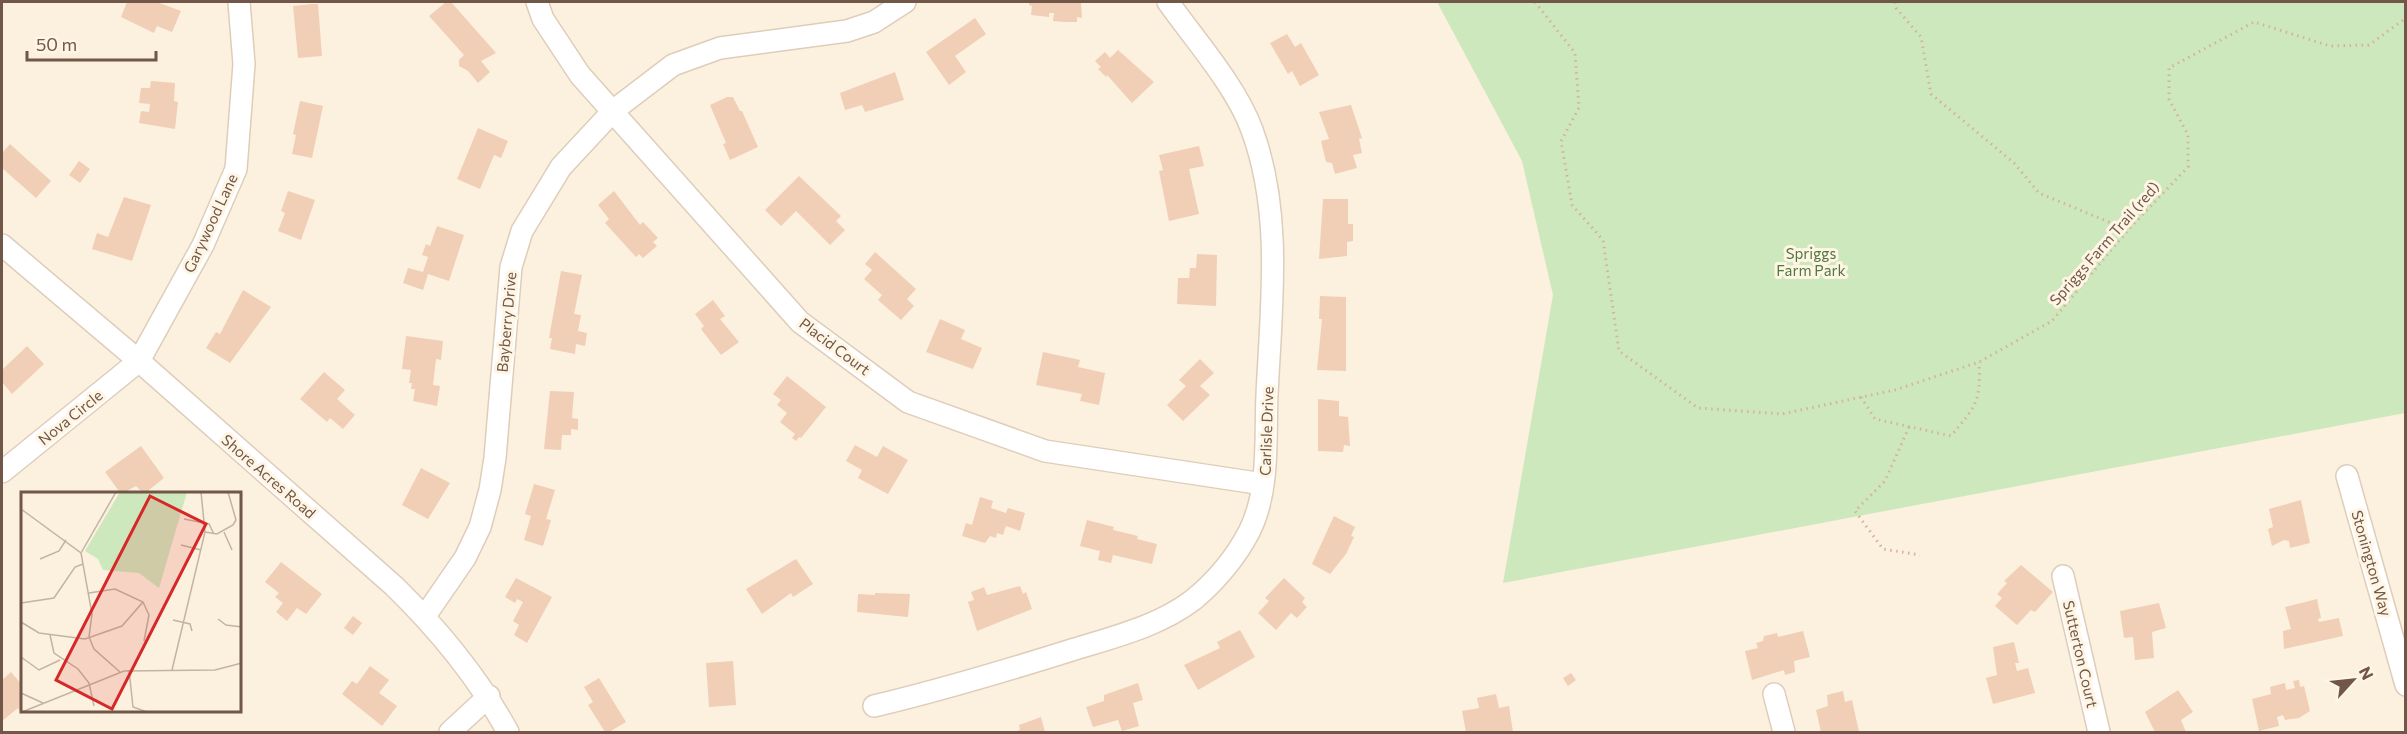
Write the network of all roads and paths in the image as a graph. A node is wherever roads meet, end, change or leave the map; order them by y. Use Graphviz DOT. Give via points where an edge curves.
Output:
graph roads {
  1 [pos="239,2"];
  2 [pos="537,2"];
  3 [pos="905,2"];
  4 [pos="1168,2"];
  5 [pos="1535,2"];
  6 [pos="1895,2"];
  7 [pos="2406,18"];
  8 [pos="614,110"];
  9 [pos="2128,230"];
  10 [pos="2,245"];
  11 [pos="139,361"];
  12 [pos="1979,362"];
  13 [pos="1861,397"];
  14 [pos="1909,427"];
  15 [pos="2,472"];
  16 [pos="2347,476"];
  17 [pos="1263,484"];
  18 [pos="1920,555"];
  19 [pos="2063,576"];
  20 [pos="425,616"];
  21 [pos="2406,685"];
  22 [pos="1774,694"];
  23 [pos="489,696"];
  24 [pos="874,706"];
  25 [pos="450,732"];
  26 [pos="508,732"];
  27 [pos="1784,732"];
  28 [pos="2099,732"];
  1 -- 11 [label="street, Garywood Lane" via="244,64 236,168 203,245"];
  2 -- 8 [label="street, Placid Court" via="543,19 580,75"];
  3 -- 8 [label="street, Bayberry Drive" via="874,22 847,31 699,54 654,78"];
  4 -- 17 [label="street, Carlisle Drive" via="1228,87 1251,128 1264,172 1271,214 1272,265"];
  5 -- 13 [label="path, Spriggs Farm Trail (red)" via="1575,53 1579,108 1562,141 1572,206 1603,240 1618,351 1698,408 1782,414"];
  6 -- 9 [label="path" via="1921,37 1931,94 2014,164 2039,193"];
  7 -- 9 [label="path, Spriggs Farm Trail (red)" via="2369,45 2330,46 2254,22 2169,68 2169,99 2188,135 2188,167"];
  8 -- 17 [label="street, Placid Court" via="800,322 908,402 1045,451"];
  8 -- 20 [label="street, Bayberry Drive" via="561,168 522,231 506,300 490,490 480,527 465,558"];
  9 -- 12 [label="path, Spriggs Farm Trail (red)" via="2052,321"];
  10 -- 11 [label="street, Shore Acres Road"];
  11 -- 15 [label="street, Nova Circle"];
  11 -- 20 [label="street, Shore Acres Road"];
  12 -- 13 [label="path, Spriggs Farm Trail (red)"];
  12 -- 14 [label="path" via="1976,406 1951,436"];
  13 -- 14 [label="path" via="1875,418"];
  14 -- 18 [label="path" via="1886,481 1855,511 1883,549"];
  16 -- 21 [label="street, Stonington Way"];
  17 -- 24 [label="street, Carlisle Drive" via="1250,530 1225,568 1192,600 1167,616 1129,632 959,686"];
  19 -- 28 [label="street, Sutterton Court"];
  20 -- 23 [label="street, Shore Acres Road"];
  22 -- 27 [label="street"];
  23 -- 25 [label="street"];
  23 -- 26 [label="street, Shore Acres Road"];
}
